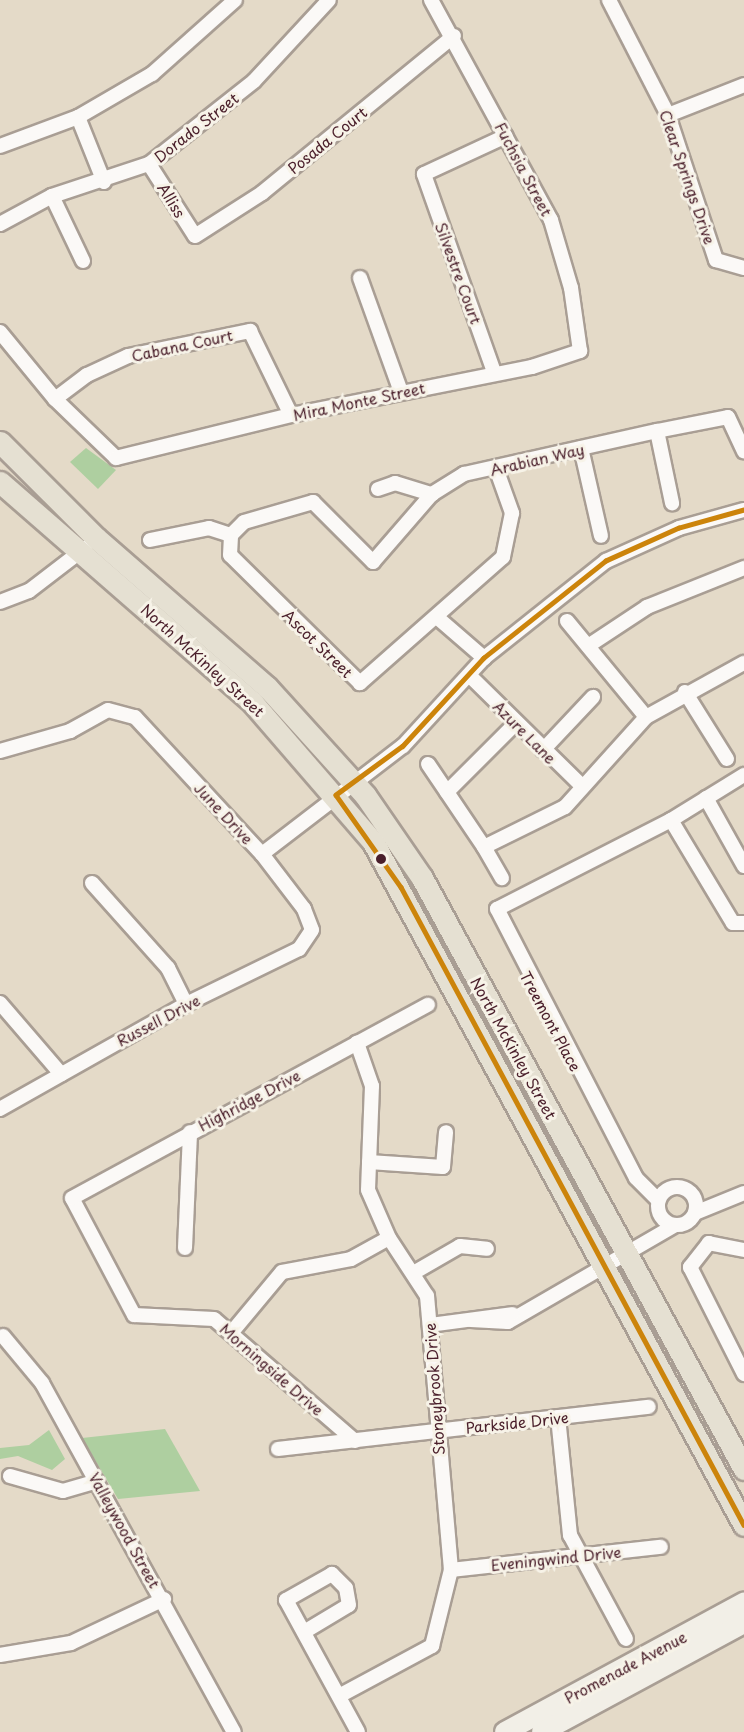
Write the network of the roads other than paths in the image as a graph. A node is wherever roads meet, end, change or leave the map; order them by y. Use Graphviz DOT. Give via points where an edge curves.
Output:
graph roads {
  1 [pos="235,0"];
  2 [pos="329,0"];
  3 [pos="431,0"];
  4 [pos="609,0"];
  5 [pos="454,36"];
  6 [pos="744,85"];
  7 [pos="668,115"];
  8 [pos="78,117"];
  9 [pos="506,136"];
  10 [pos="0,146"];
  11 [pos="149,164"];
  12 [pos="104,182"];
  13 [pos="52,196"];
  14 [pos="0,224"];
  15 [pos="195,236"];
  16 [pos="82,261"];
  17 [pos="744,268"];
  18 [pos="360,278"];
  19 [pos="0,332"];
  20 [pos="580,351"];
  21 [pos="494,372"];
  22 [pos="401,392"];
  23 [pos="56,399"];
  24 [pos="291,416"];
  25 [pos="657,431"];
  26 [pos="0,442"];
  27 [pos="581,448"];
  28 [pos="744,452"];
  29 [pos="497,471"];
  30 [pos="0,482"];
  31 [pos="378,489"];
  32 [pos="432,494"];
  33 [pos="672,503"];
  34 [pos="744,510"];
  35 [pos="231,535"];
  36 [pos="601,536"];
  37 [pos="150,540"];
  38 [pos="89,544"];
  39 [pos="744,568"];
  40 [pos="0,602"];
  41 [pos="439,619"];
  42 [pos="567,621"];
  43 [pos="588,646"];
  44 [pos="484,658"];
  45 [pos="744,663"];
  46 [pos="470,676"];
  47 [pos="685,692"];
  48 [pos="593,697"];
  49 [pos="646,717"];
  50 [pos="516,723"];
  51 [pos="543,750"];
  52 [pos="0,751"];
  53 [pos="727,759"];
  54 [pos="428,764"];
  55 [pos="744,775"];
  56 [pos="354,782"];
  57 [pos="582,786"];
  58 [pos="447,792"];
  59 [pos="336,795"];
  60 [pos="706,798"];
  61 [pos="671,820"];
  62 [pos="484,847"];
  63 [pos="262,855"];
  64 [pos="744,866"];
  65 [pos="502,879"];
  66 [pos="92,883"];
  67 [pos="744,923"];
  68 [pos="312,930"];
  69 [pos="0,1003"];
  70 [pos="186,1005"];
  71 [pos="428,1005"];
  72 [pos="357,1043"];
  73 [pos="61,1074"];
  74 [pos="0,1108"];
  75 [pos="190,1132"];
  76 [pos="446,1132"];
  77 [pos="369,1162"];
  78 [pos="744,1193"];
  79 [pos="72,1198"];
  80 [pos="658,1200"];
  81 [pos="695,1213"];
  82 [pos="675,1225"];
  83 [pos="389,1238"];
  84 [pos="185,1248"];
  85 [pos="487,1249"];
  86 [pos="744,1250"];
  87 [pos="627,1255"];
  88 [pos="608,1266"];
  89 [pos="415,1272"];
  90 [pos="430,1325"];
  91 [pos="232,1332"];
  92 [pos="3,1336"];
  93 [pos="744,1374"];
  94 [pos="649,1407"];
  95 [pos="558,1417"];
  96 [pos="436,1431"];
  97 [pos="355,1441"];
  98 [pos="278,1449"];
  99 [pos="743,1466"];
  100 [pos="10,1476"];
  101 [pos="97,1481"];
  102 [pos="744,1525"];
  103 [pos="661,1547"];
  104 [pos="579,1555"];
  105 [pos="451,1570"];
  106 [pos="164,1599"];
  107 [pos="744,1603"];
  108 [pos="744,1623"];
  109 [pos="304,1632"];
  110 [pos="626,1639"];
  111 [pos="0,1655"];
  112 [pos="339,1696"];
  113 [pos="234,1732"];
  114 [pos="358,1732"];
  115 [pos="506,1732"];
  116 [pos="542,1732"];
  1 -- 8 [label="street" via="152,74"];
  2 -- 11 [label="street, Dorado Street" via="254,81"];
  3 -- 5 [label="street, Fuchsia Street"];
  4 -- 7 [label="street, Clear Springs Drive"];
  5 -- 9 [label="street, Fuchsia Street"];
  5 -- 15 [label="street, Posada Court" via="262,193"];
  6 -- 7 [label="street"];
  7 -- 17 [label="street, Clear Springs Drive" via="716,260"];
  8 -- 10 [label="street"];
  8 -- 12 [label="street"];
  9 -- 20 [label="street, Fuchsia Street" via="551,220 571,288"];
  9 -- 21 [label="street, Silvestre Court" via="424,174"];
  11 -- 12 [label="street, Dorado Street"];
  11 -- 15 [label="street, Alliss"];
  12 -- 13 [label="street, Dorado Street"];
  13 -- 14 [label="street, Dorado Street"];
  13 -- 16 [label="street"];
  18 -- 22 [label="street"];
  19 -- 23 [label="street"];
  20 -- 21 [label="street, Mira Monte Street" via="532,367"];
  21 -- 22 [label="street, Mira Monte Street"];
  22 -- 24 [label="street, Mira Monte Street"];
  23 -- 24 [label="street, Mira Monte Street" via="116,458"];
  23 -- 24 [label="street, Cabana Court" via="87,375 128,356 249,331"];
  25 -- 27 [label="street, Arabian Way"];
  25 -- 28 [label="street, Arabian Way" via="728,417"];
  25 -- 33 [label="street"];
  26 -- 38 [label="main road, North McKinley Street"];
  27 -- 29 [label="street, Arabian Way"];
  27 -- 36 [label="street"];
  29 -- 32 [label="street, Arabian Way" via="464,474"];
  29 -- 41 [label="street" via="512,513 503,557"];
  30 -- 38 [label="main road, North McKinley Street"];
  31 -- 32 [label="street" via="395,483"];
  32 -- 35 [label="street, Arabian Way" via="373,562 313,502 253,518"];
  34 -- 44 [label="street" via="679,528 606,561"];
  35 -- 37 [label="street" via="209,528"];
  35 -- 41 [label="street, Ascot Street" via="230,555 360,683"];
  38 -- 40 [label="street" via="29,591"];
  38 -- 56 [label="main road, North McKinley Street" via="267,687"];
  38 -- 59 [label="main road, North McKinley Street" via="253,703"];
  39 -- 43 [label="street" via="647,607"];
  41 -- 44 [label="street"];
  42 -- 43 [label="street"];
  43 -- 49 [label="street"];
  44 -- 46 [label="street"];
  45 -- 47 [label="street"];
  46 -- 50 [label="street, Azure Lane"];
  46 -- 56 [label="street" via="403,746"];
  47 -- 49 [label="street"];
  47 -- 53 [label="street"];
  48 -- 51 [label="street"];
  49 -- 57 [label="street"];
  50 -- 51 [label="street, Azure Lane"];
  50 -- 58 [label="street"];
  51 -- 57 [label="street, Azure Lane"];
  52 -- 63 [label="street, June Drive" via="70,731 108,710 122,710 135,717"];
  54 -- 58 [label="street"];
  55 -- 60 [label="street"];
  56 -- 59 [label="street"];
  56 -- 87 [label="main road, North McKinley Street" via="422,878"];
  57 -- 62 [label="street" via="565,807"];
  58 -- 62 [label="street"];
  59 -- 63 [label="street"];
  59 -- 88 [label="main road, North McKinley Street" via="401,887"];
  60 -- 61 [label="street"];
  60 -- 64 [label="street"];
  61 -- 67 [label="street" via="733,923"];
  61 -- 80 [label="street, Treemont Place" via="496,909 496,917 636,1178"];
  62 -- 65 [label="street"];
  63 -- 68 [label="street, June Drive" via="304,909"];
  66 -- 70 [label="street" via="168,968"];
  68 -- 70 [label="street, Russell Drive" via="299,949"];
  69 -- 73 [label="street"];
  70 -- 73 [label="street, Russell Drive"];
  71 -- 72 [label="street, Highridge Drive"];
  72 -- 75 [label="street, Highridge Drive"];
  72 -- 77 [label="street, Stoneybrook Drive" via="372,1086"];
  73 -- 74 [label="street, Russell Drive"];
  75 -- 79 [label="street, Highridge Drive"];
  75 -- 84 [label="street"];
  76 -- 77 [label="street" via="443,1167"];
  77 -- 83 [label="street, Stoneybrook Drive" via="368,1190"];
  78 -- 81 [label="street"];
  79 -- 91 [label="street, Morningside Drive" via="134,1315 214,1319"];
  80 -- 81 [label="street" via="666,1189 685,1188 696,1201"];
  80 -- 82 [label="street" via="663,1219"];
  81 -- 82 [label="street"];
  82 -- 87 [label="street"];
  83 -- 89 [label="street, Stoneybrook Drive"];
  83 -- 91 [label="street" via="351,1260 282,1272"];
  85 -- 89 [label="street" via="460,1246"];
  86 -- 93 [label="street" via="710,1243 690,1268"];
  87 -- 88 [label="street"];
  87 -- 99 [label="main road, North McKinley Street"];
  88 -- 90 [label="street" via="508,1322 471,1320"];
  88 -- 102 [label="main road, North McKinley Street"];
  89 -- 90 [label="street, Stoneybrook Drive" via="427,1296"];
  90 -- 96 [label="street, Stoneybrook Drive"];
  91 -- 97 [label="street, Morningside Drive"];
  92 -- 101 [label="street, Valleywood Street" via="42,1383"];
  94 -- 95 [label="street, Parkside Drive"];
  95 -- 96 [label="street, Parkside Drive"];
  95 -- 104 [label="street" via="570,1534"];
  96 -- 97 [label="street, Parkside Drive"];
  96 -- 105 [label="street, Stoneybrook Drive"];
  97 -- 98 [label="street, Parkside Drive"];
  100 -- 101 [label="street" via="63,1491"];
  101 -- 106 [label="street, Valleywood Street"];
  103 -- 104 [label="street, Eveningwind Drive"];
  104 -- 105 [label="street, Eveningwind Drive"];
  104 -- 110 [label="street"];
  105 -- 112 [label="street, Stoneybrook Drive" via="432,1646"];
  106 -- 111 [label="street" via="71,1643"];
  106 -- 113 [label="street, Valleywood Street"];
  107 -- 115 [label="main road, Promenade Avenue"];
  108 -- 116 [label="main road, Promenade Avenue"];
  109 -- 109 [label="street" via="286,1600 332,1574 346,1588 349,1605"];
  109 -- 112 [label="street"];
  112 -- 114 [label="street"];
}
